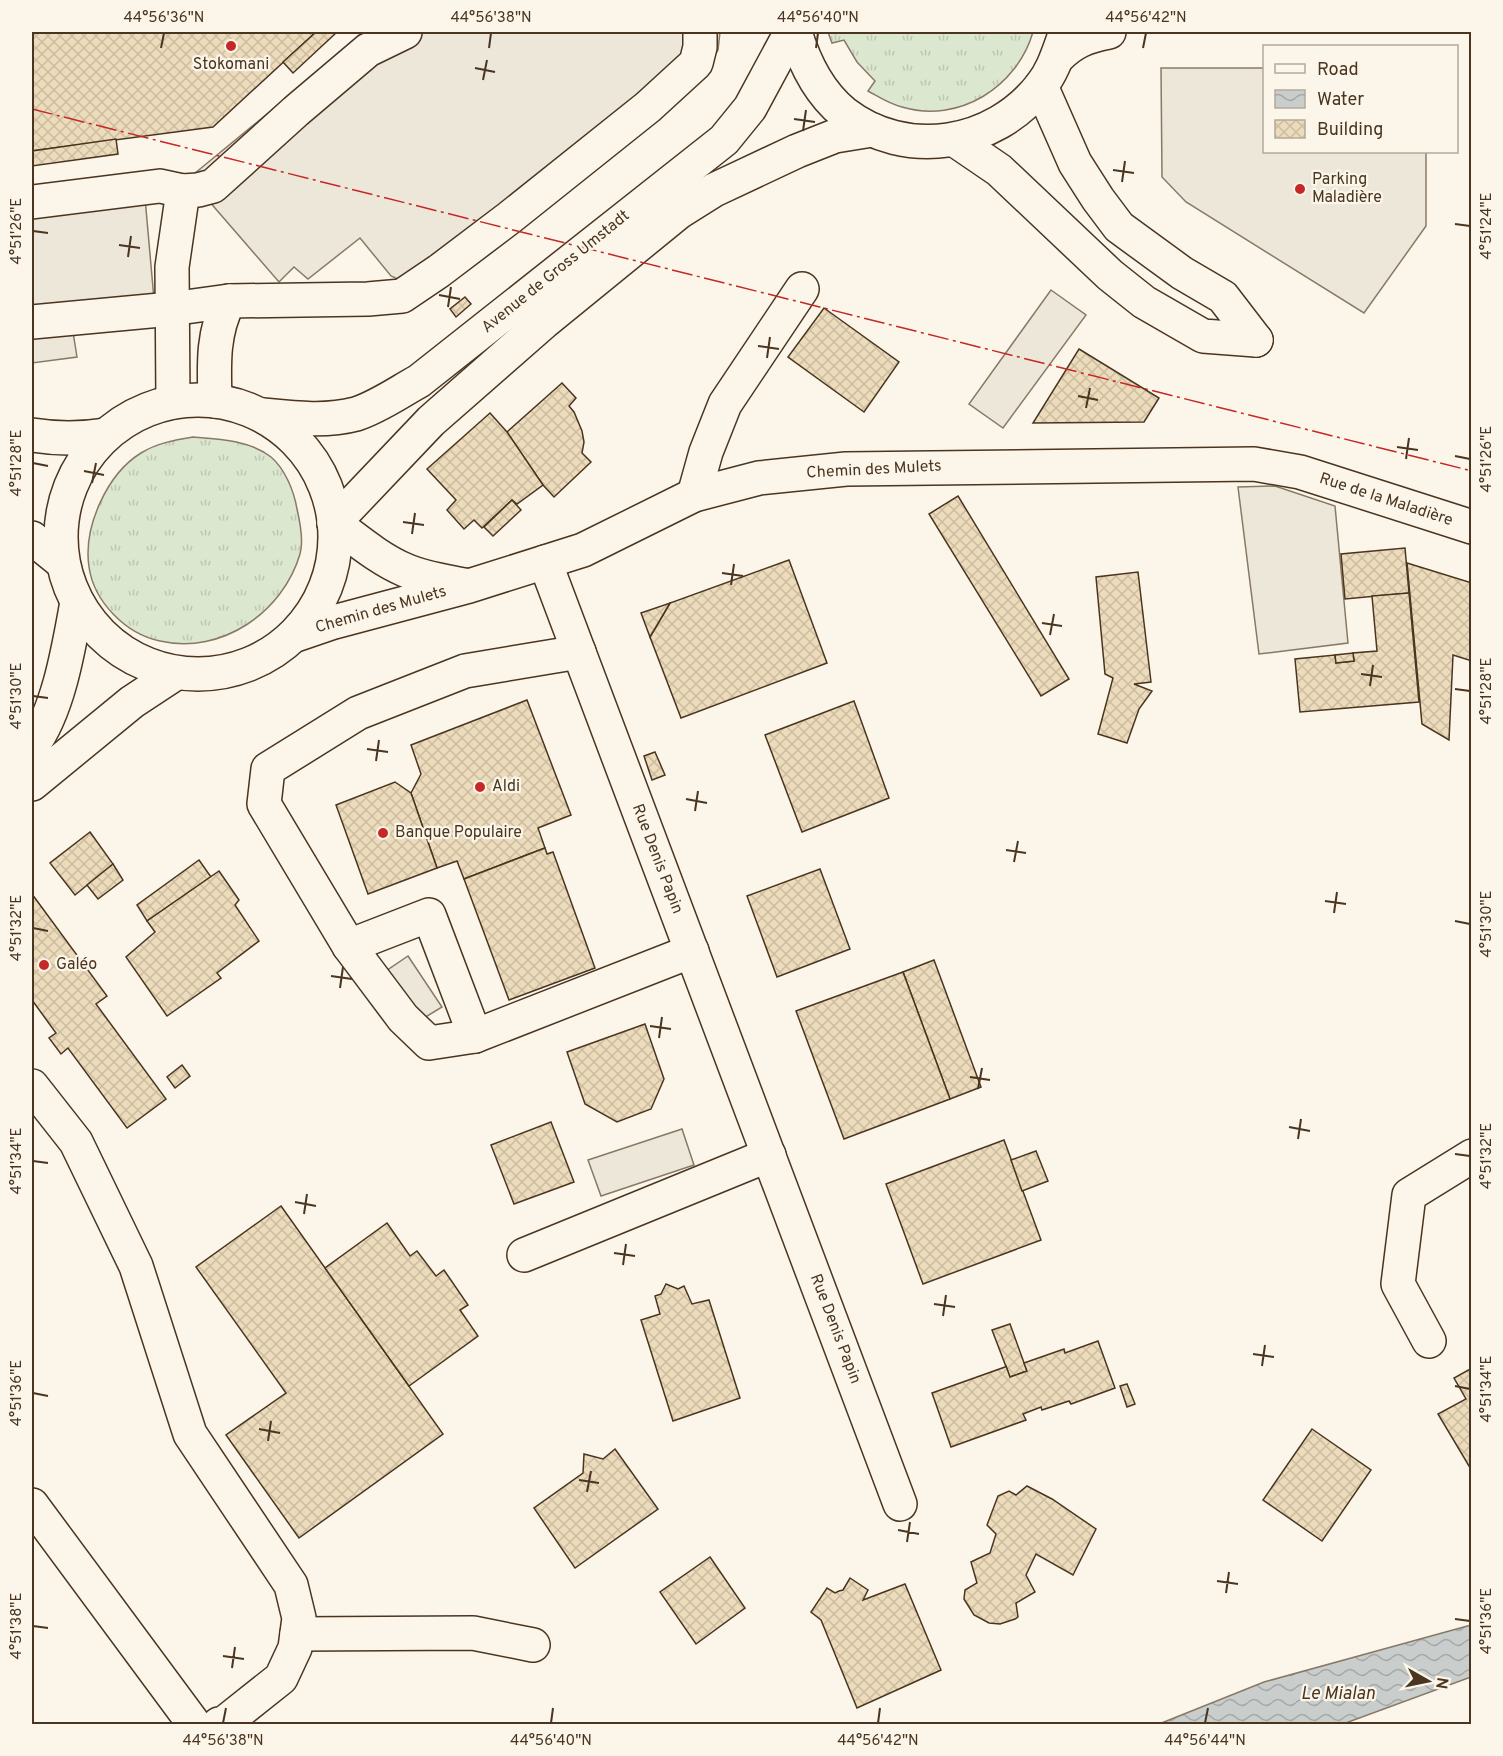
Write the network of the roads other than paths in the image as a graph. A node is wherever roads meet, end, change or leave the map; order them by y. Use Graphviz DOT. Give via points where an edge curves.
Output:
graph roads {
  1 [pos="405,32"];
  2 [pos="700,32"];
  3 [pos="793,32"];
  4 [pos="1109,32"];
  5 [pos="1055,59"];
  6 [pos="872,130"];
  7 [pos="956,140"];
  8 [pos="183,191"];
  9 [pos="32,202"];
  10 [pos="802,289"];
  11 [pos="229,301"];
  12 [pos="171,309"];
  13 [pos="32,321"];
  14 [pos="215,401"];
  15 [pos="173,402"];
  16 [pos="261,415"];
  17 [pos="32,435"];
  18 [pos="106,435"];
  19 [pos="1300,472"];
  20 [pos="694,495"];
  21 [pos="334,522"];
  22 [pos="1472,526"];
  23 [pos="32,538"];
  24 [pos="545,562"];
  25 [pos="63,563"];
  26 [pos="469,586"];
  27 [pos="77,602"];
  28 [pos="293,636"];
  29 [pos="579,652"];
  30 [pos="176,673"];
  31 [pos="32,746"];
  32 [pos="32,784"];
  33 [pos="349,946"];
  34 [pos="692,951"];
  35 [pos="475,1036"];
  36 [pos="32,1086"];
  37 [pos="769,1155"];
  38 [pos="1472,1156"];
  39 [pos="524,1255"];
  40 [pos="1429,1341"];
  41 [pos="900,1504"];
  42 [pos="32,1505"];
  43 [pos="297,1634"];
  44 [pos="533,1645"];
  45 [pos="194,1725"];
  46 [pos="219,1725"];
  1 -- 8 [label="street" via="368,50 213,186"];
  2 -- 11 [label="street" via="696,63 648,107 509,218 402,296"];
  3 -- 6 [label="street" via="803,60 820,88 844,112"];
  3 -- 16 [label="street, Avenue de Gross Umstadt" via="750,108 724,140 419,381 357,414 307,419"];
  4 -- 5 [label="street" via="1070,45"];
  5 -- 7 [label="street" via="1017,111 988,129"];
  5 -- 7 [label="street" via="1075,163 1098,200 1119,227 1223,297 1256,340 1203,336 1144,302 999,170"];
  6 -- 7 [label="street" via="913,141"];
  6 -- 21 [label="street, Avenue de Gross Umstadt" via="835,136 797,151 714,190 680,212 544,322 431,422"];
  8 -- 9 [label="street" via="160,186"];
  8 -- 12 [label="street" via="172,267"];
  10 -- 20 [label="street" via="725,404"];
  11 -- 12 [label="street"];
  11 -- 14 [label="street" via="217,330"];
  12 -- 13 [label="street"];
  12 -- 15 [label="street"];
  14 -- 15 [label="street"];
  14 -- 16 [label="street"];
  15 -- 18 [label="street" via="132,417"];
  16 -- 21 [label="street" via="288,434 311,459 326,489"];
  17 -- 18 [label="street" via="78,439"];
  18 -- 25 [label="street" via="77,472 62,516"];
  19 -- 20 [label="street, Chemin des Mulets" via="1254,464 846,469 759,478"];
  19 -- 22 [label="street, Rue de la Maladière"];
  20 -- 24 [label="street, Chemin des Mulets" via="583,550"];
  21 -- 26 [label="street, Chemin des Mulets" via="405,570"];
  21 -- 28 [label="street" via="332,564 318,603"];
  23 -- 25 [label="street"];
  24 -- 26 [label="street, Chemin des Mulets"];
  24 -- 29 [label="street, Rue Denis Papin"];
  25 -- 27 [label="street"];
  26 -- 28 [label="street, Chemin des Mulets"];
  27 -- 30 [label="street" via="94,628 118,649 145,664"];
  27 -- 31 [label="street" via="66,662 41,733"];
  28 -- 30 [label="street" via="268,655 239,668 207,674"];
  29 -- 33 [label="street" via="465,671 358,713 268,769 264,804"];
  29 -- 34 [label="street, Rue Denis Papin"];
  30 -- 32 [label="street" via="132,702"];
  33 -- 35 [label="street" via="403,1018 429,1044"];
  33 -- 35 [label="street" via="429,915"];
  34 -- 35 [label="street"];
  34 -- 37 [label="street, Rue Denis Papin"];
  36 -- 43 [label="street" via="76,1142 136,1266 190,1434 291,1585 299,1618"];
  37 -- 39 [label="street"];
  37 -- 41 [label="street, Rue Denis Papin"];
  38 -- 40 [label="street" via="1409,1195 1398,1284"];
  42 -- 45 [label="street"];
  43 -- 44 [label="street" via="473,1634"];
  43 -- 46 [label="street" via="281,1678"];
}
